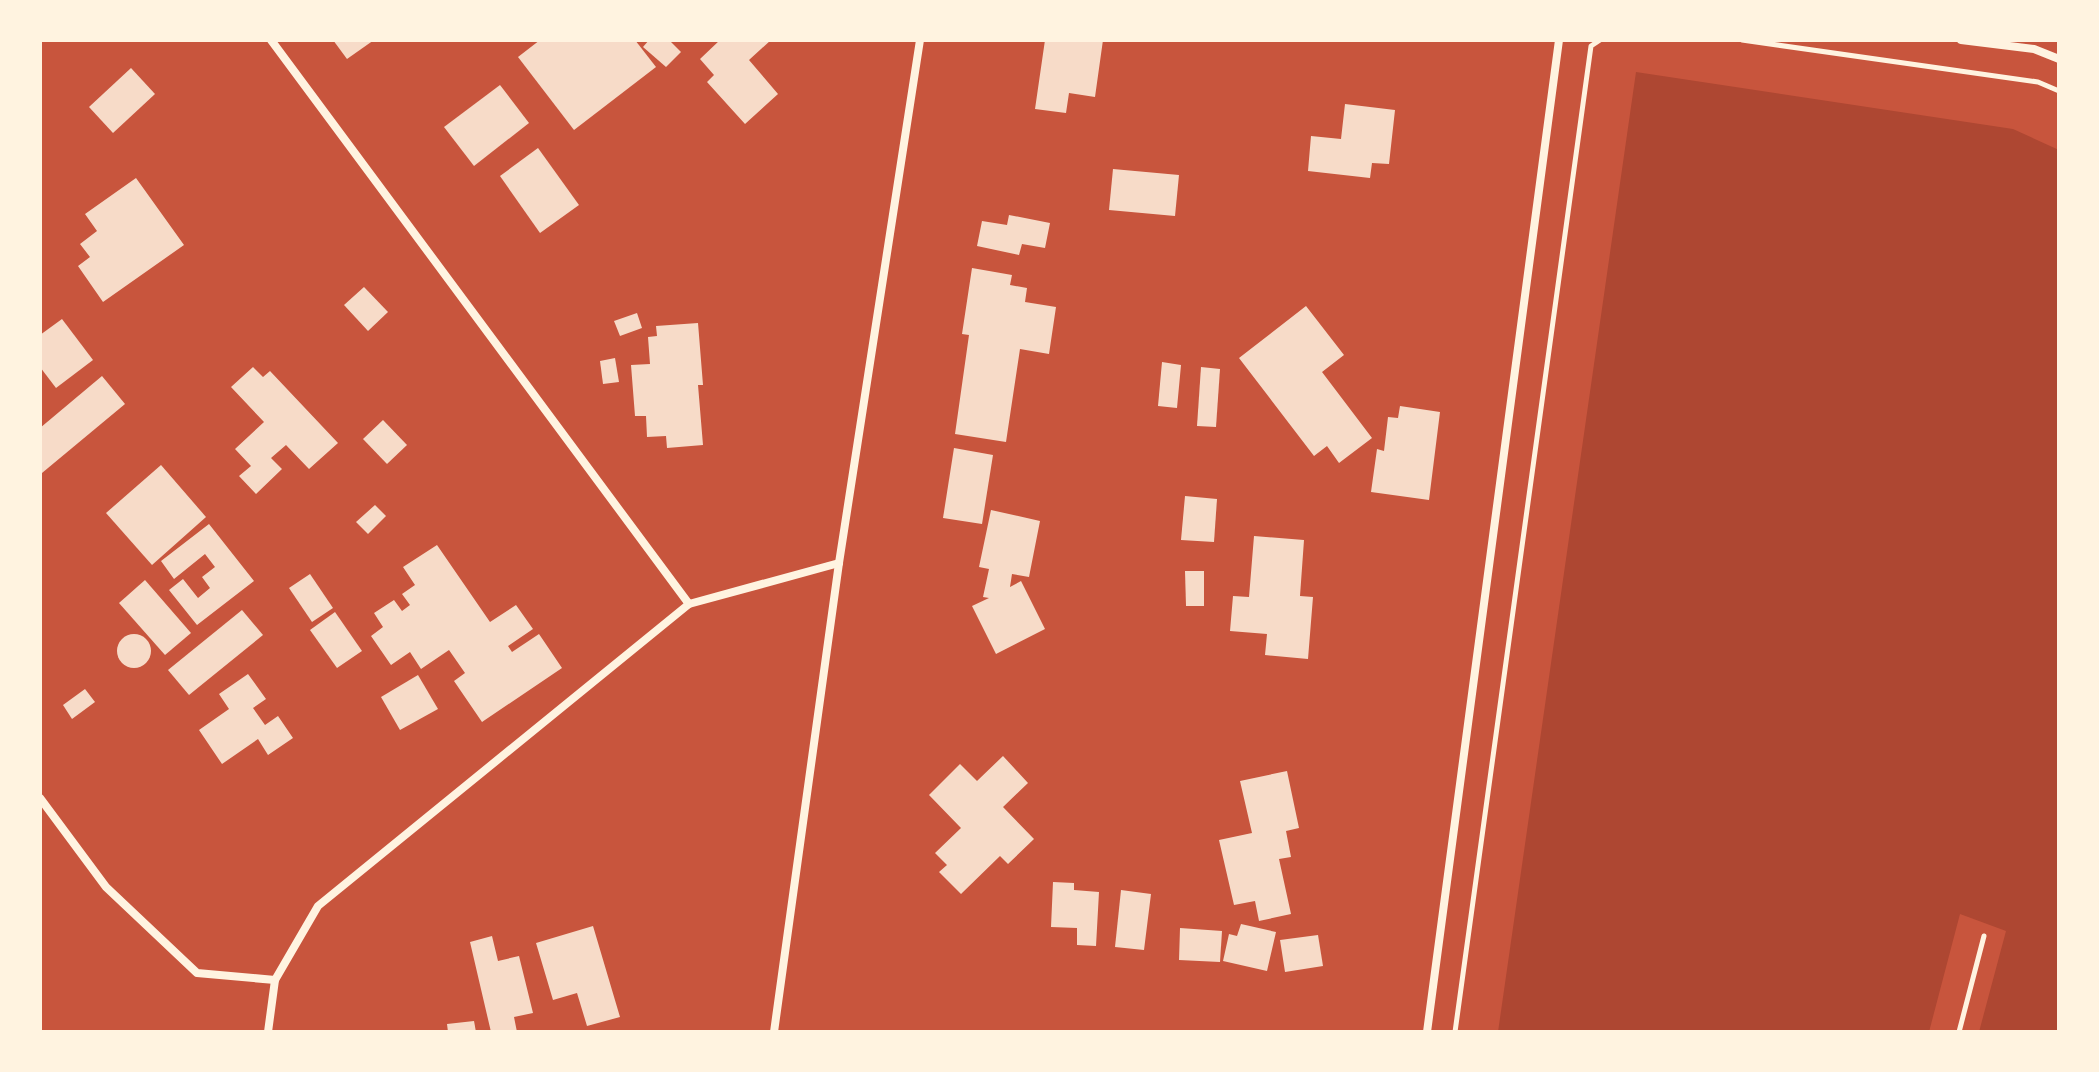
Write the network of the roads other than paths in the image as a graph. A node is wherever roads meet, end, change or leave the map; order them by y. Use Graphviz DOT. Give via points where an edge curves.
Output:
graph roads {
  1 [pos="271,40"];
  2 [pos="920,40"];
  3 [pos="1559,40"];
  4 [pos="1961,40"];
  5 [pos="2059,59"];
  6 [pos="839,563"];
  7 [pos="689,604"];
  8 [pos="40,798"];
  9 [pos="275,980"];
  10 [pos="268,1032"];
  11 [pos="774,1032"];
  12 [pos="1427,1032"];
  1 -- 7 [label="street"];
  2 -- 6 [label="street"];
  3 -- 12 [label="street"];
  4 -- 5 [label="street" via="2034,49"];
  6 -- 7 [label="street"];
  6 -- 11 [label="street"];
  7 -- 9 [label="street" via="318,906"];
  8 -- 9 [label="street" via="106,887 197,973"];
  9 -- 10 [label="street"];
}
